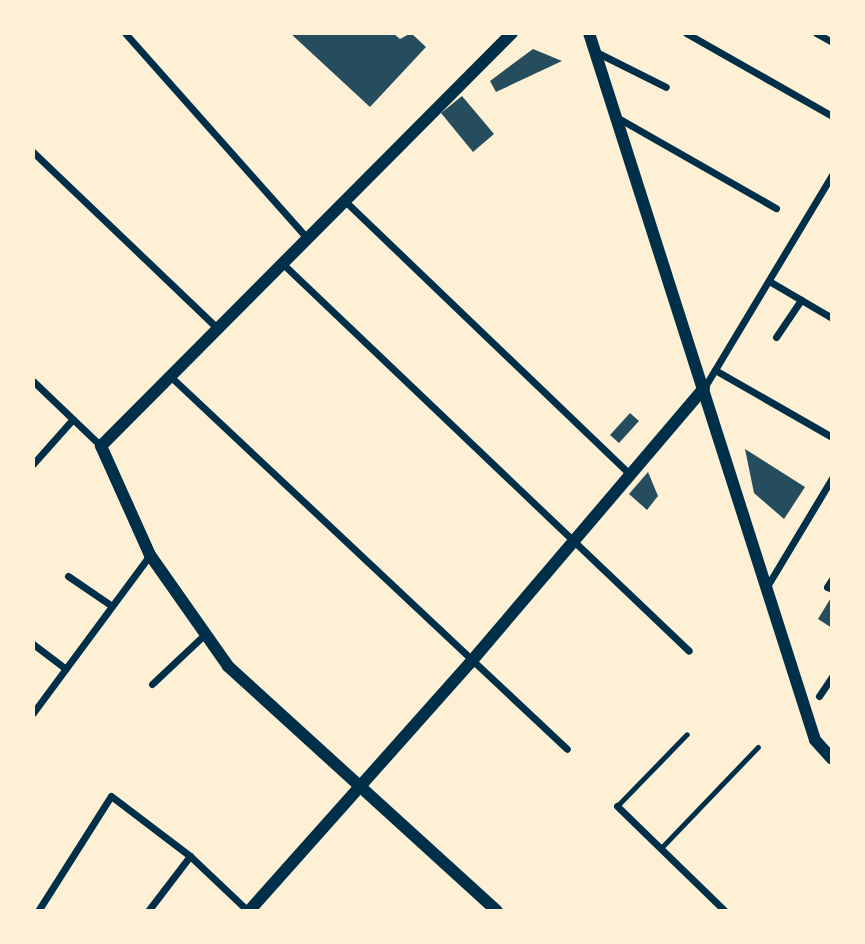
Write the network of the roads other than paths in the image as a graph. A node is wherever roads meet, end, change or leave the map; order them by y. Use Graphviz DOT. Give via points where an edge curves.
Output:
graph roads {
  1 [pos="125,33"];
  2 [pos="512,33"];
  3 [pos="589,33"];
  4 [pos="686,33"];
  5 [pos="816,33"];
  6 [pos="832,42"];
  7 [pos="596,52"];
  8 [pos="666,87"];
  9 [pos="832,116"];
  10 [pos="616,117"];
  11 [pos="33,152"];
  12 [pos="832,176"];
  13 [pos="830,185"];
  14 [pos="347,203"];
  15 [pos="775,208"];
  16 [pos="309,240"];
  17 [pos="284,265"];
  18 [pos="769,281"];
  19 [pos="801,300"];
  20 [pos="832,318"];
  21 [pos="219,330"];
  22 [pos="776,337"];
  23 [pos="715,370"];
  24 [pos="171,377"];
  25 [pos="33,381"];
  26 [pos="704,388"];
  27 [pos="73,419"];
  28 [pos="832,437"];
  29 [pos="101,446"];
  30 [pos="33,464"];
  31 [pos="631,475"];
  32 [pos="832,478"];
  33 [pos="574,544"];
  34 [pos="149,555"];
  35 [pos="68,576"];
  36 [pos="766,587"];
  37 [pos="112,606"];
  38 [pos="205,634"];
  39 [pos="33,645"];
  40 [pos="689,651"];
  41 [pos="470,663"];
  42 [pos="66,669"];
  43 [pos="832,677"];
  44 [pos="152,684"];
  45 [pos="819,696"];
  46 [pos="33,713"];
  47 [pos="687,734"];
  48 [pos="758,747"];
  49 [pos="567,749"];
  50 [pos="832,759"];
  51 [pos="361,787"];
  52 [pos="617,806"];
  53 [pos="661,848"];
  54 [pos="190,856"];
  55 [pos="38,911"];
  56 [pos="148,911"];
  57 [pos="248,911"];
  58 [pos="497,911"];
  59 [pos="725,911"];
  1 -- 16 [label="street"];
  2 -- 14 [label="street"];
  3 -- 7 [label="street"];
  4 -- 9 [label="street"];
  5 -- 6 [label="street"];
  7 -- 8 [label="street"];
  7 -- 10 [label="street"];
  10 -- 15 [label="street"];
  10 -- 26 [label="street"];
  11 -- 21 [label="street"];
  12 -- 13 [label="street"];
  13 -- 18 [label="street"];
  14 -- 16 [label="street"];
  14 -- 31 [label="street"];
  16 -- 17 [label="street"];
  17 -- 21 [label="street"];
  17 -- 33 [label="street"];
  18 -- 19 [label="street"];
  18 -- 23 [label="street"];
  19 -- 20 [label="street"];
  19 -- 22 [label="street"];
  21 -- 24 [label="street"];
  23 -- 26 [label="street"];
  23 -- 28 [label="street"];
  24 -- 29 [label="street"];
  24 -- 41 [label="street"];
  25 -- 27 [label="street"];
  26 -- 31 [label="street"];
  26 -- 36 [label="street"];
  27 -- 29 [label="street"];
  27 -- 30 [label="street"];
  29 -- 34 [label="street"];
  31 -- 33 [label="street"];
  32 -- 36 [label="street"];
  33 -- 40 [label="street"];
  33 -- 41 [label="street"];
  34 -- 37 [label="street"];
  34 -- 38 [label="street"];
  35 -- 37 [label="street"];
  36 -- 50 [label="street" via="815,740"];
  37 -- 42 [label="street"];
  38 -- 44 [label="street"];
  38 -- 51 [label="street" via="228,666"];
  39 -- 42 [label="street"];
  41 -- 49 [label="street"];
  41 -- 51 [label="street"];
  42 -- 46 [label="street"];
  43 -- 45 [label="street"];
  47 -- 52 [label="lane"];
  48 -- 53 [label="lane"];
  51 -- 57 [label="street"];
  51 -- 58 [label="street"];
  52 -- 53 [label="street"];
  53 -- 59 [label="street"];
  54 -- 55 [label="street" via="111,796"];
  54 -- 56 [label="street"];
  54 -- 57 [label="street"];
}
